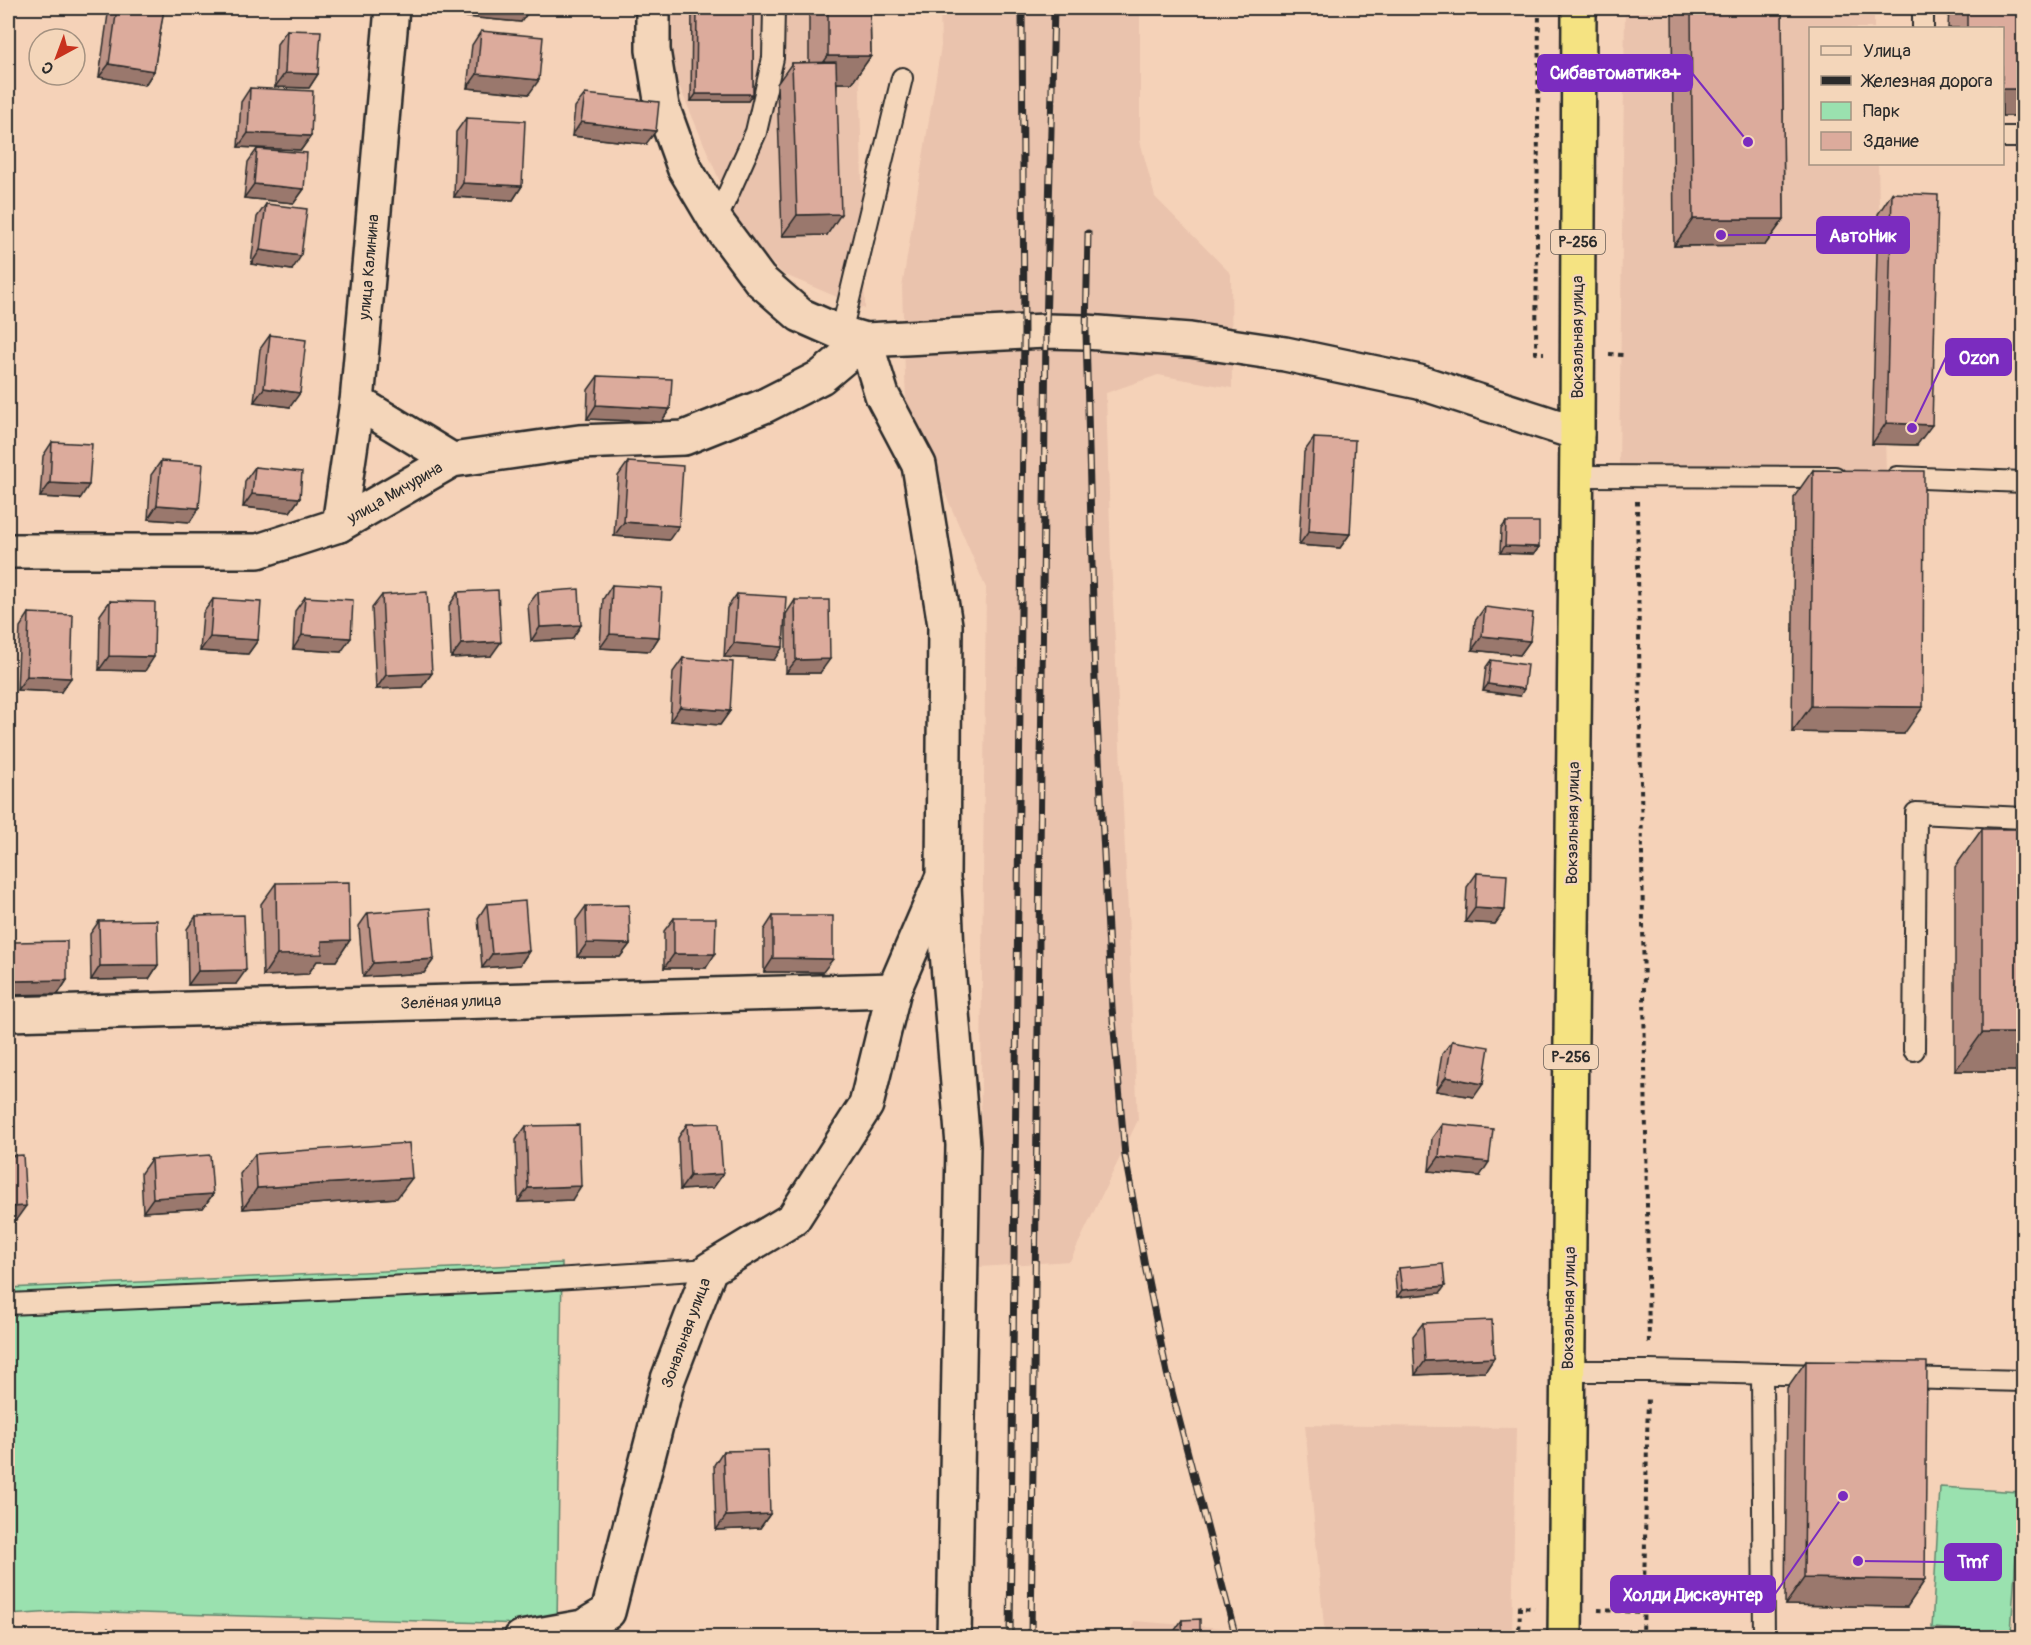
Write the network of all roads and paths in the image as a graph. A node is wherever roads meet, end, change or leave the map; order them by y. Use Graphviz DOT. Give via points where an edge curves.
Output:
graph roads {
  1 [pos="392,8"];
  2 [pos="653,8"];
  3 [pos="774,8"];
  4 [pos="1580,8"];
  5 [pos="1923,8"];
  6 [pos="1923,27"];
  7 [pos="902,78"];
  8 [pos="2004,136"];
  9 [pos="2024,137"];
  10 [pos="716,221"];
  11 [pos="853,336"];
  12 [pos="357,402"];
  13 [pos="1577,433"];
  14 [pos="452,460"];
  15 [pos="1577,476"];
  16 [pos="1637,476"];
  17 [pos="1858,477"];
  18 [pos="1882,477"];
  19 [pos="2024,482"];
  20 [pos="339,525"];
  21 [pos="8,550"];
  22 [pos="2024,818"];
  23 [pos="943,876"];
  24 [pos="894,990"];
  25 [pos="8,1014"];
  26 [pos="1914,1050"];
  27 [pos="710,1269"];
  28 [pos="8,1304"];
  29 [pos="1568,1371"];
  30 [pos="1649,1371"];
  31 [pos="1762,1374"];
  32 [pos="1845,1376"];
  33 [pos="1881,1377"];
  34 [pos="2024,1381"];
  35 [pos="520,1638"];
  36 [pos="954,1638"];
  37 [pos="1565,1638"];
  38 [pos="1643,1638"];
  39 [pos="1764,1638"];
  1 -- 12 [label="street, улица Калинина"];
  2 -- 10 [label="street" via="653,50 662,106 684,167"];
  3 -- 10 [label="lane" via="773,58 756,132"];
  4 -- 13 [label="highway, Вокзальная улица / Р-256"];
  5 -- 6 [label="lane"];
  7 -- 11 [label="lane"];
  8 -- 9 [label="lane"];
  10 -- 11 [label="street" via="760,280 800,315"];
  11 -- 13 [label="street" via="1065,331 1190,340 1285,354 1419,382"];
  11 -- 14 [label="street, улица Мичурина" via="821,377 764,406 684,438 579,442"];
  11 -- 23 [label="street" via="919,465 945,625"];
  12 -- 14 [label="street"];
  12 -- 20 [label="street, улица Калинина"];
  13 -- 15 [label="highway, Вокзальная улица / Р-256"];
  14 -- 20 [label="street, улица Мичурина"];
  15 -- 16 [label="lane"];
  15 -- 29 [label="highway, Вокзальная улица / Р-256"];
  16 -- 17 [label="lane"];
  16 -- 30 [label="path"];
  18 -- 19 [label="lane"];
  20 -- 21 [label="street, улица Мичурина" via="258,551"];
  22 -- 26 [label="lane" via="1916,813"];
  23 -- 24 [label="street, Зональная улица"];
  23 -- 36 [label="street" via="963,1145"];
  24 -- 25 [label="street, Зелёная улица"];
  24 -- 27 [label="street, Зональная улица" via="866,1105 793,1220"];
  27 -- 28 [label="lane"];
  27 -- 35 [label="street, Зональная улица" via="668,1379 608,1612 583,1627"];
  29 -- 30 [label="lane"];
  29 -- 37 [label="highway, Вокзальная улица / Р-256"];
  30 -- 31 [label="lane"];
  30 -- 38 [label="path"];
  31 -- 32 [label="lane"];
  31 -- 39 [label="lane"];
  33 -- 34 [label="lane"];
}
